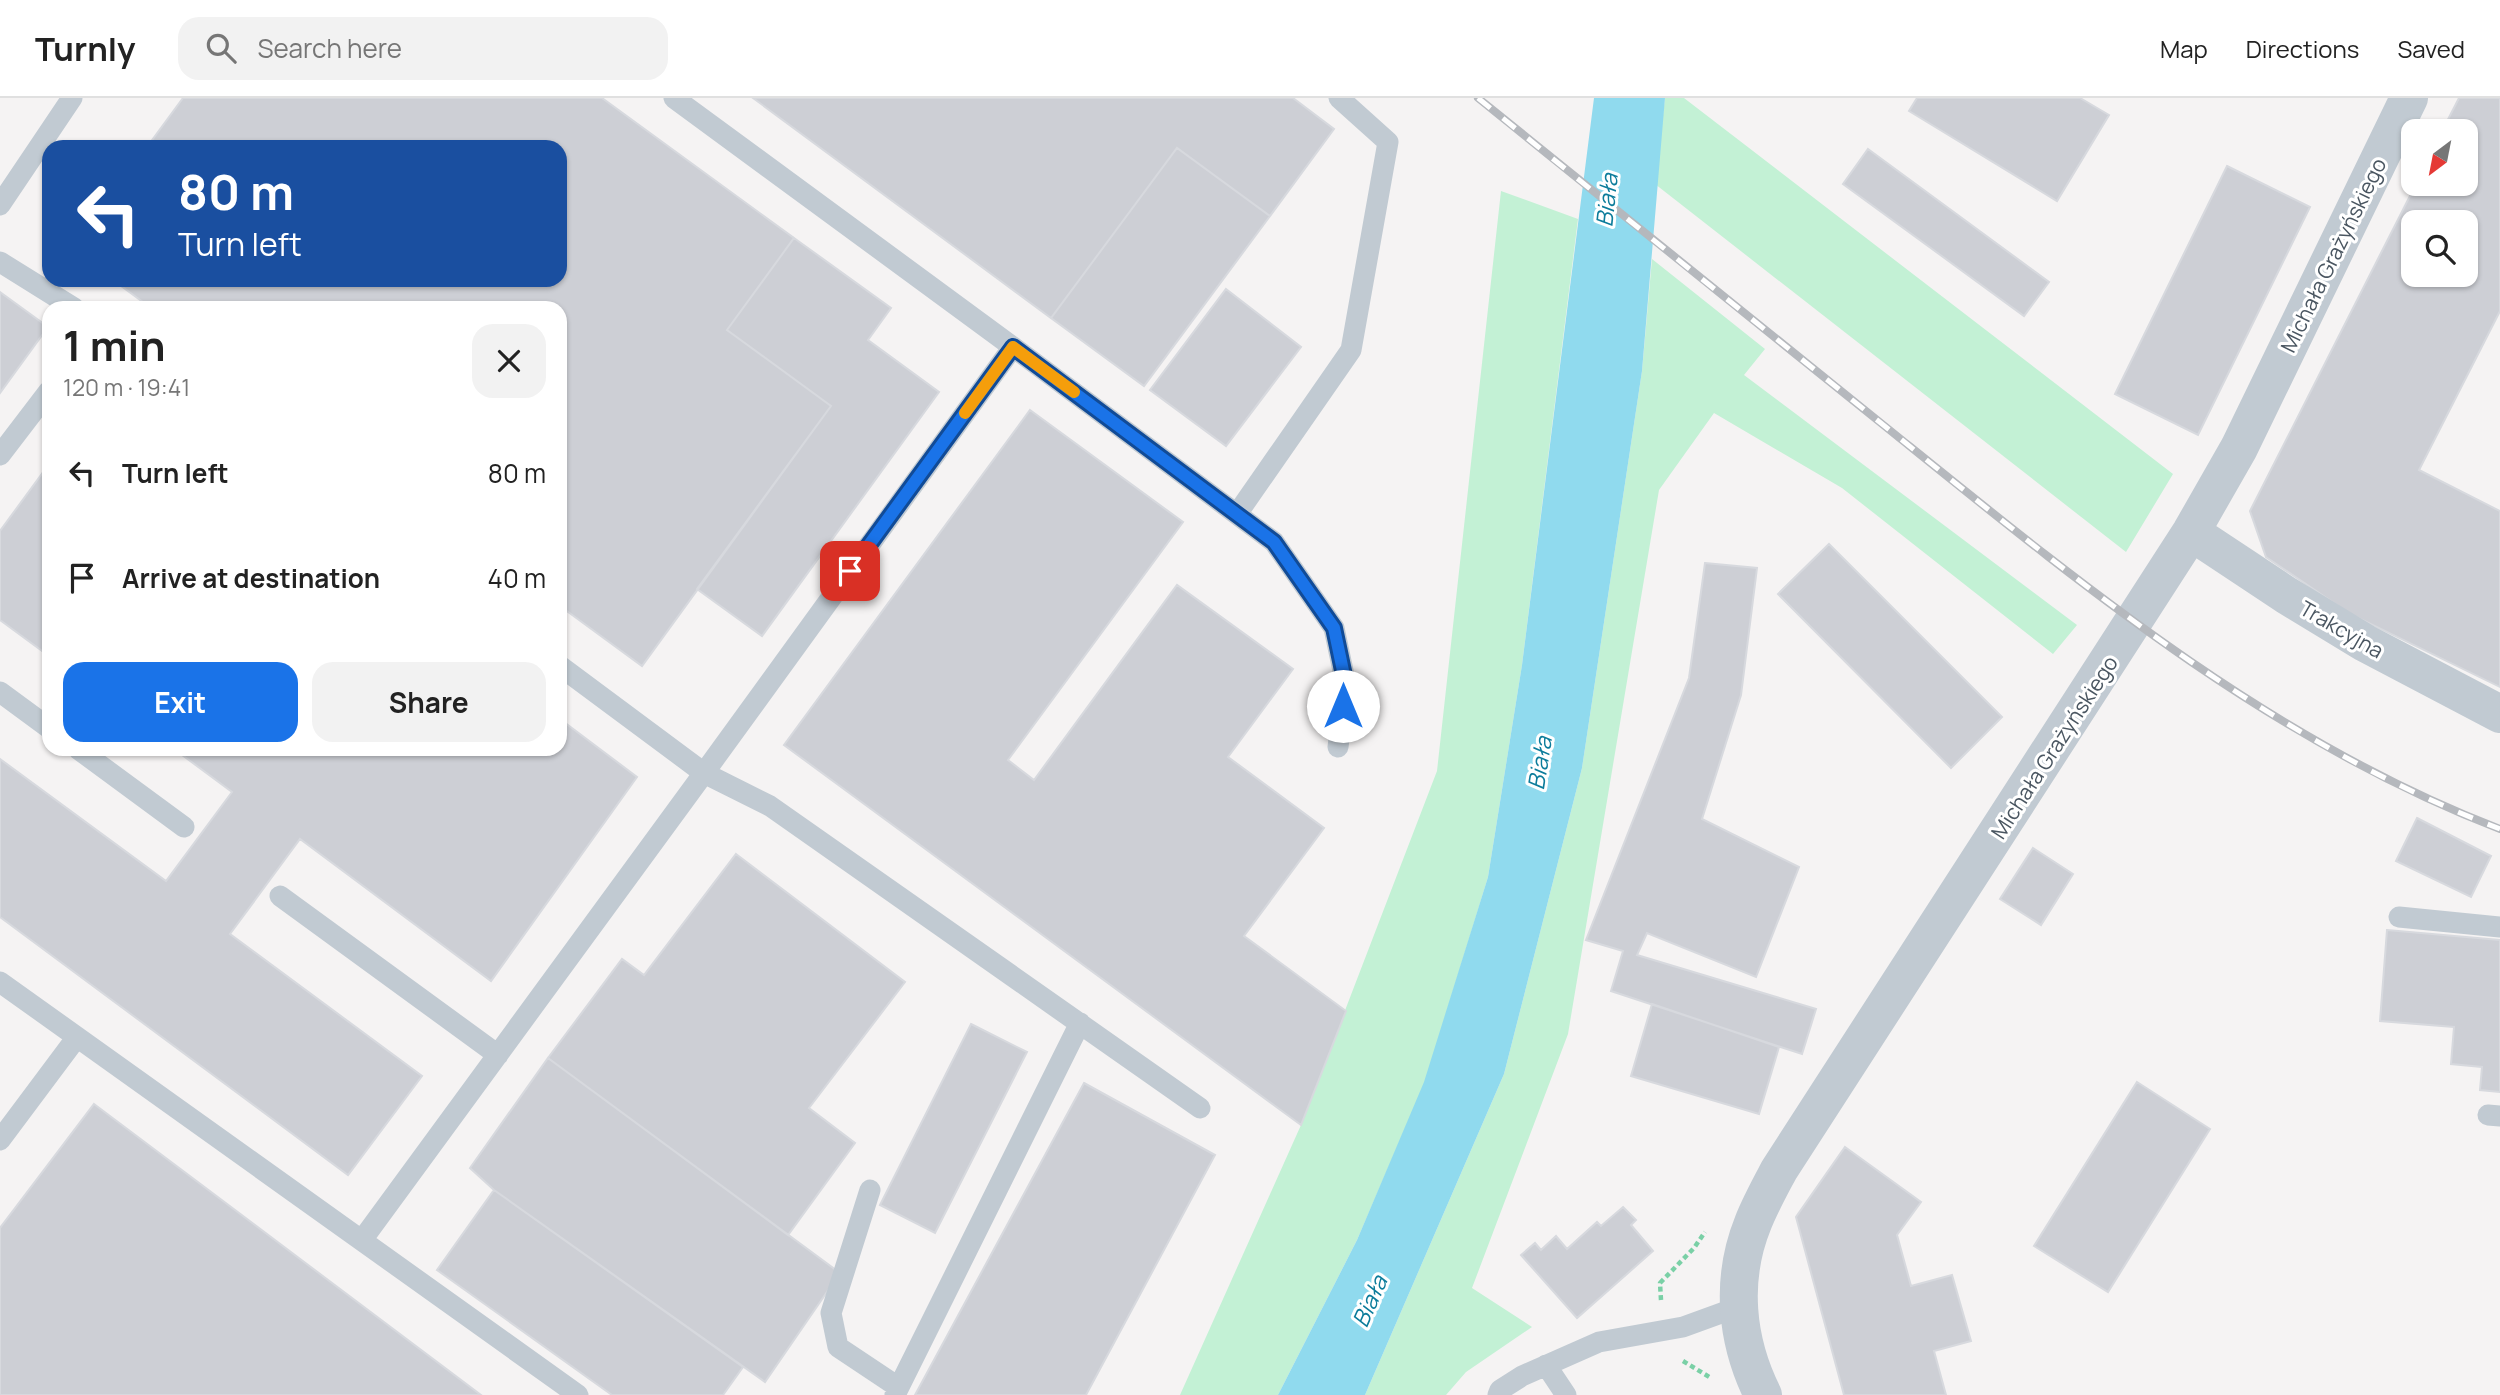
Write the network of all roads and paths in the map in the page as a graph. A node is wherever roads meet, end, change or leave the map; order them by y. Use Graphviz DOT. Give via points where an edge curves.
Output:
graph roads {
  1 [pos="72,98"];
  2 [pos="674,98"];
  3 [pos="1339,98"];
  4 [pos="2409,98"];
  5 [pos="44,140"];
  6 [pos="42,143"];
  7 [pos="0,205"];
  8 [pos="0,262"];
  9 [pos="63,301"];
  10 [pos="1013,347"];
  11 [pos="42,400"];
  12 [pos="0,455"];
  13 [pos="1237,514"];
  14 [pos="2191,531"];
  15 [pos="567,671"];
  16 [pos="0,692"];
  17 [pos="2500,714"];
  18 [pos="42,723"];
  19 [pos="1338,747"];
  20 [pos="88,756"];
  21 [pos="704,773"];
  22 [pos="184,827"];
  23 [pos="280,896"];
  24 [pos="2399,917"];
  25 [pos="2500,927"];
  26 [pos="0,982"];
  27 [pos="1080,1023"];
  28 [pos="76,1037"];
  29 [pos="498,1055"];
  30 [pos="1200,1108"];
  31 [pos="0,1140"];
  32 [pos="870,1190"];
  33 [pos="362,1240"];
  34 [pos="1738,1307"];
  35 [pos="1546,1365"];
  36 [pos="897,1391"];
  37 [pos="578,1395"];
  38 [pos="1498,1395"];
  39 [pos="1566,1395"];
  40 [pos="1763,1395"];
  1 -- 5 [label="lane"];
  2 -- 10 [label="lane"];
  3 -- 13 [label="lane" via="1388,142 1350,350"];
  4 -- 14 [label="street, Michała Grażyńskiego" via="2239,448"];
  6 -- 7 [label="lane"];
  8 -- 9 [label="lane"];
  10 -- 13 [label="lane"];
  10 -- 21 [label="lane"];
  11 -- 12 [label="lane"];
  13 -- 19 [label="lane" via="1274,542 1334,628 1346,685"];
  14 -- 17 [label="street, Trakcyjna" via="2365,643"];
  14 -- 34 [label="street, Michała Grażyńskiego" via="1779,1170 1753,1223 1739,1270"];
  15 -- 21 [label="lane"];
  16 -- 18 [label="lane"];
  20 -- 22 [label="lane"];
  21 -- 27 [label="lane" via="770,806"];
  21 -- 29 [label="lane"];
  23 -- 29 [label="lane"];
  24 -- 25 [label="lane"];
  26 -- 28 [label="lane"];
  27 -- 30 [label="lane"];
  27 -- 36 [label="lane"];
  28 -- 31 [label="lane"];
  28 -- 33 [label="lane"];
  29 -- 33 [label="lane"];
  32 -- 36 [label="lane" via="831,1313 838,1347"];
  33 -- 37 [label="lane"];
  34 -- 35 [label="lane" via="1683,1326 1599,1342"];
  34 -- 40 [label="street, Michała Grażyńskiego" via="1745,1350"];
  35 -- 38 [label="lane"];
  35 -- 39 [label="lane"];
}
